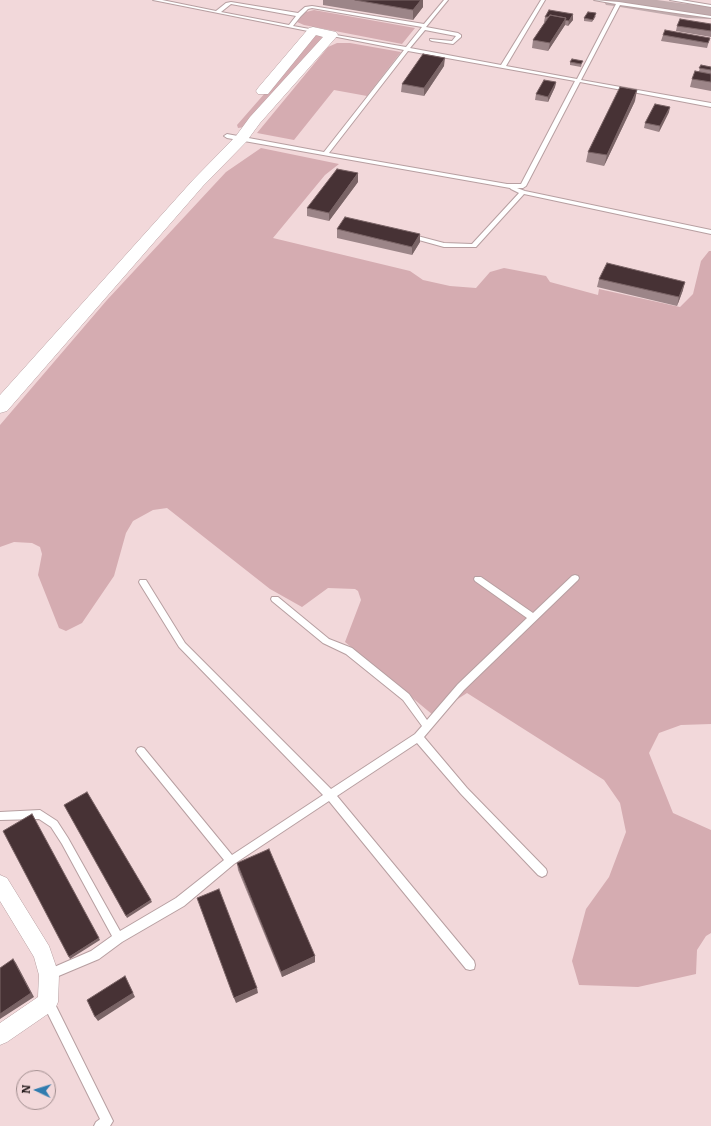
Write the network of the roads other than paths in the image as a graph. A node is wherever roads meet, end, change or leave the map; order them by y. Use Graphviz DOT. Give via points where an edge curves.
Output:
graph roads {
  1 [pos="155,0"];
  2 [pos="446,0"];
  3 [pos="543,0"];
  4 [pos="596,0"];
  5 [pos="672,0"];
  6 [pos="618,3"];
  7 [pos="711,6"];
  8 [pos="217,12"];
  9 [pos="299,15"];
  10 [pos="711,17"];
  11 [pos="290,26"];
  12 [pos="424,27"];
  13 [pos="313,31"];
  14 [pos="332,35"];
  15 [pos="432,40"];
  16 [pos="407,49"];
  17 [pos="503,66"];
  18 [pos="579,81"];
  19 [pos="711,105"];
  20 [pos="248,109"];
  21 [pos="229,132"];
  22 [pos="241,139"];
  23 [pos="326,153"];
  24 [pos="198,183"];
  25 [pos="507,186"];
  26 [pos="523,192"];
  27 [pos="711,232"];
  28 [pos="404,234"];
  29 [pos="0,407"];
  30 [pos="575,578"];
  31 [pos="478,579"];
  32 [pos="143,582"];
  33 [pos="275,599"];
  34 [pos="533,618"];
  35 [pos="427,726"];
  36 [pos="418,737"];
  37 [pos="142,751"];
  38 [pos="330,795"];
  39 [pos="0,816"];
  40 [pos="232,861"];
  41 [pos="542,872"];
  42 [pos="0,884"];
  43 [pos="118,938"];
  44 [pos="470,965"];
  45 [pos="49,975"];
  46 [pos="48,1002"];
  47 [pos="0,1035"];
  48 [pos="100,1126"];
  1 -- 8 [label="lane"];
  2 -- 12 [label="lane"];
  3 -- 17 [label="lane"];
  4 -- 6 [label="lane"];
  5 -- 7 [label="lane"];
  6 -- 10 [label="lane"];
  6 -- 18 [label="lane"];
  8 -- 9 [label="lane" via="231,3"];
  8 -- 11 [label="lane"];
  9 -- 11 [label="lane"];
  9 -- 12 [label="lane" via="312,7"];
  11 -- 13 [label="lane"];
  12 -- 15 [label="lane" via="459,36 453,43"];
  12 -- 16 [label="lane"];
  13 -- 14 [label="street"];
  13 -- 20 [label="street"];
  14 -- 16 [label="lane"];
  14 -- 22 [label="street"];
  16 -- 17 [label="lane"];
  16 -- 23 [label="lane"];
  17 -- 18 [label="lane"];
  18 -- 19 [label="lane"];
  18 -- 25 [label="lane" via="523,186"];
  21 -- 22 [label="lane"];
  21 -- 24 [label="street"];
  22 -- 23 [label="lane"];
  22 -- 24 [label="street"];
  23 -- 25 [label="lane"];
  24 -- 29 [label="street"];
  25 -- 26 [label="lane"];
  26 -- 27 [label="lane"];
  26 -- 28 [label="lane" via="474,246 444,245"];
  30 -- 34 [label="lane"];
  31 -- 34 [label="lane"];
  32 -- 38 [label="lane" via="182,645"];
  33 -- 35 [label="lane" via="326,641 349,651 406,697"];
  34 -- 35 [label="lane" via="461,687"];
  35 -- 36 [label="lane"];
  36 -- 38 [label="lane"];
  36 -- 41 [label="lane" via="464,791"];
  37 -- 40 [label="lane"];
  38 -- 40 [label="lane"];
  38 -- 44 [label="lane"];
  39 -- 43 [label="lane" via="40,814 54,824"];
  40 -- 43 [label="lane" via="180,902"];
  42 -- 45 [label="street" via="42,954"];
  43 -- 45 [label="lane" via="95,955"];
  45 -- 46 [label="street"];
  46 -- 47 [label="street"];
  46 -- 48 [label="lane" via="107,1120"];
}
